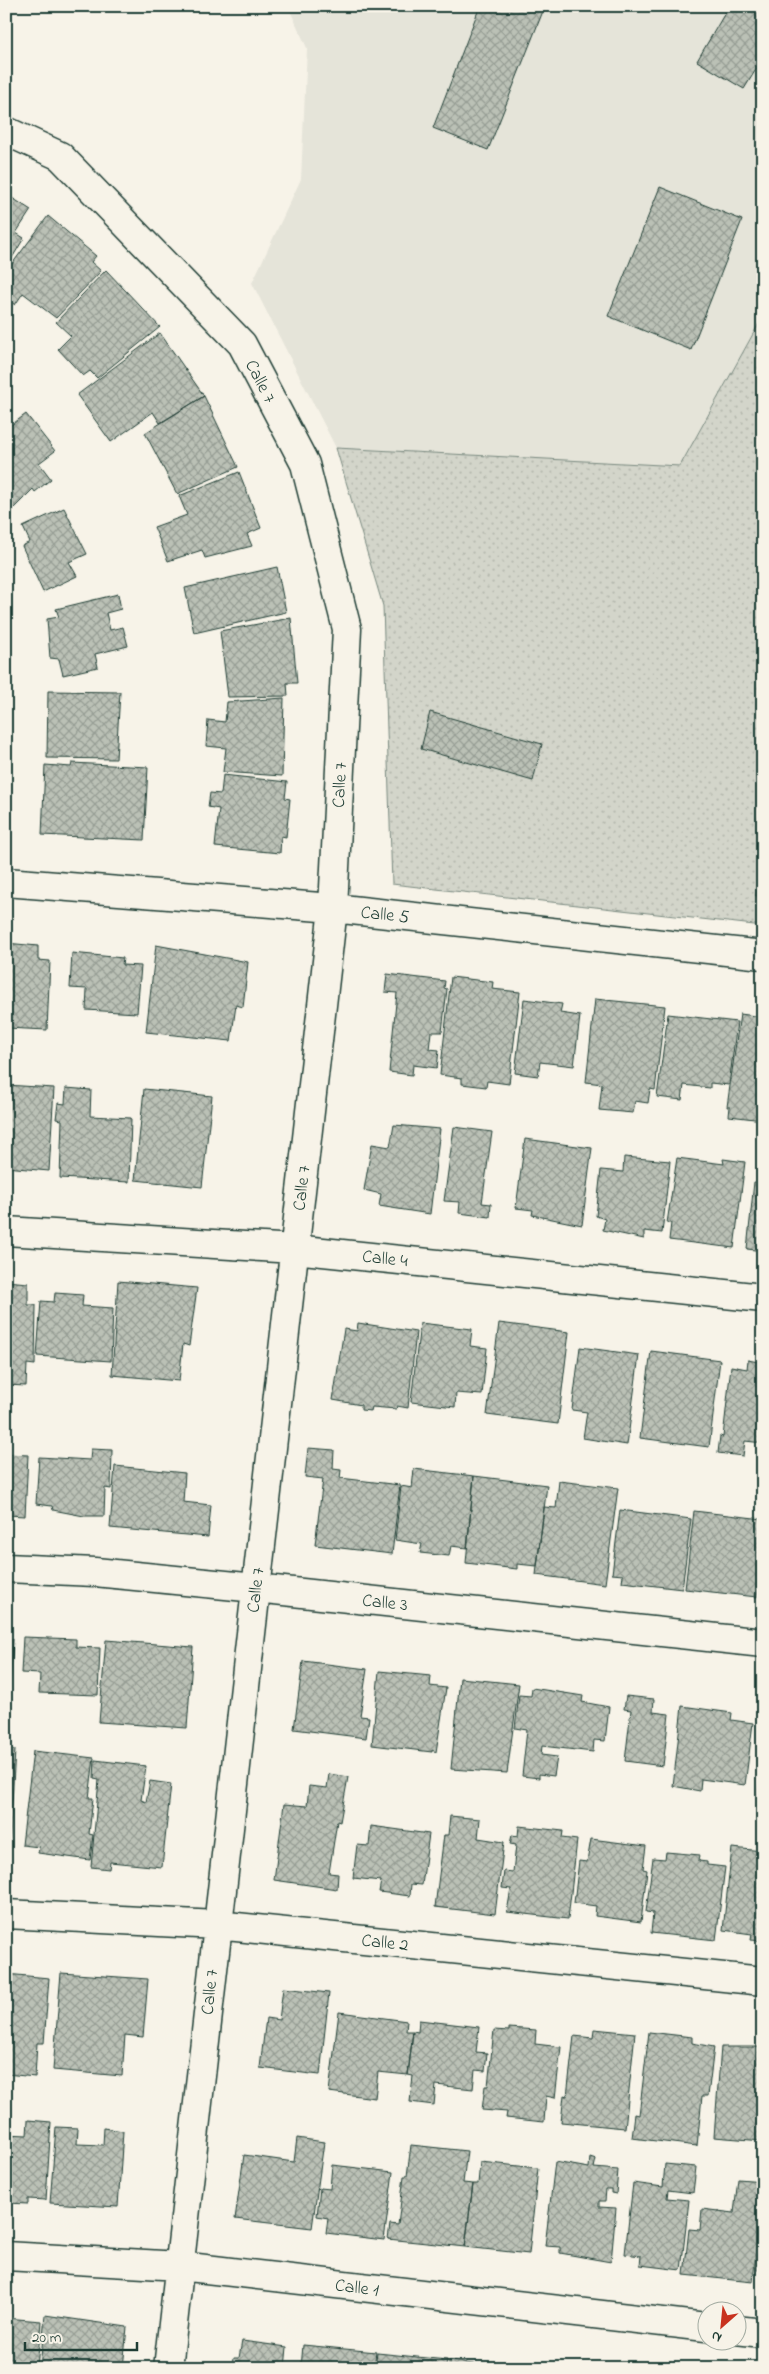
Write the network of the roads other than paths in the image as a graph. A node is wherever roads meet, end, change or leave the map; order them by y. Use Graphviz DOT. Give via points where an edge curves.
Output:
graph roads {
  1 [pos="6,131"];
  2 [pos="6,882"];
  3 [pos="333,908"];
  4 [pos="763,955"];
  5 [pos="6,1232"];
  6 [pos="294,1249"];
  7 [pos="763,1298"];
  8 [pos="6,1568"];
  9 [pos="256,1588"];
  10 [pos="763,1644"];
  11 [pos="6,1914"];
  12 [pos="216,1925"];
  13 [pos="763,1981"];
  14 [pos="6,2256"];
  15 [pos="180,2266"];
  16 [pos="696,2326"];
  17 [pos="746,2331"];
  18 [pos="763,2333"];
  19 [pos="168,2368"];
  1 -- 3 [label="street, Calle 7" via="60,156 242,344 305,464 347,629"];
  2 -- 3 [label="street, Calle 5"];
  3 -- 4 [label="street, Calle 5"];
  3 -- 6 [label="street, Calle 7"];
  5 -- 6 [label="street, Calle 4"];
  6 -- 7 [label="street, Calle 4"];
  6 -- 9 [label="street, Calle 7"];
  8 -- 9 [label="street, Calle 3" via="95,1572"];
  9 -- 10 [label="street, Calle 3"];
  9 -- 12 [label="street, Calle 7"];
  11 -- 12 [label="street, Calle 2"];
  12 -- 13 [label="street, Calle 2"];
  12 -- 15 [label="street, Calle 7"];
  14 -- 15 [label="street, Calle 1"];
  15 -- 16 [label="street, Calle 1"];
  15 -- 19 [label="street, Calle 7"];
  17 -- 18 [label="street"];
}
